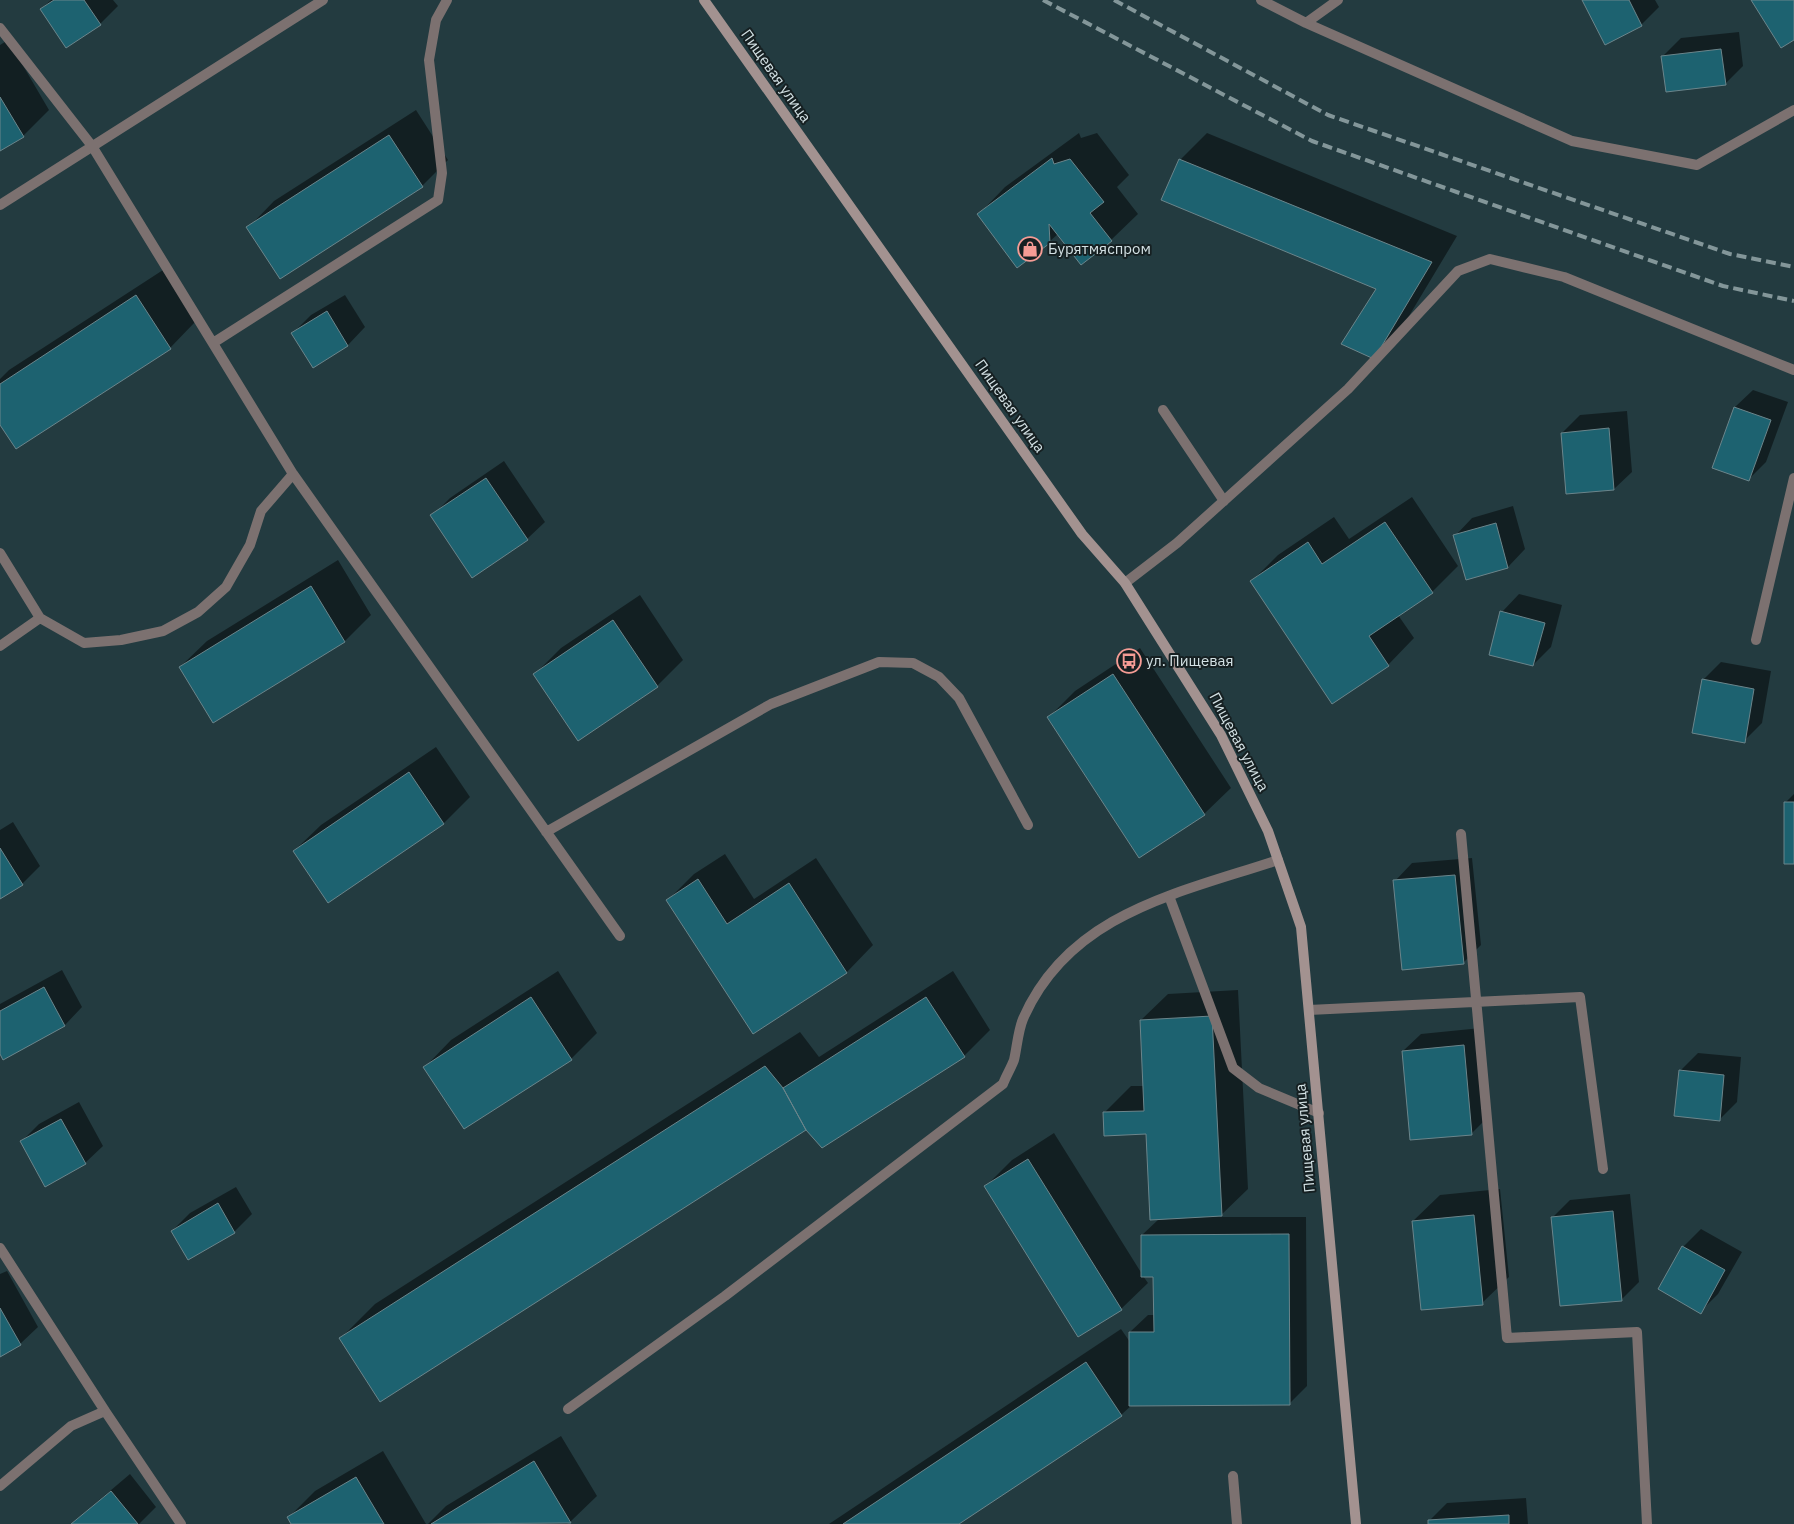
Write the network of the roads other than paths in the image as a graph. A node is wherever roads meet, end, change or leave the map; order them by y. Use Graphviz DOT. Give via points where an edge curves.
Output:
graph roads {
  1 [pos="323,0"];
  2 [pos="447,0"];
  3 [pos="704,0"];
  4 [pos="1261,0"];
  5 [pos="1338,0"];
  6 [pos="1306,23"];
  7 [pos="0,28"];
  8 [pos="1794,110"];
  9 [pos="92,146"];
  10 [pos="0,206"];
  11 [pos="213,343"];
  12 [pos="1794,370"];
  13 [pos="1163,410"];
  14 [pos="294,474"];
  15 [pos="1794,478"];
  16 [pos="1224,501"];
  17 [pos="0,553"];
  18 [pos="1125,583"];
  19 [pos="40,618"];
  20 [pos="1756,640"];
  21 [pos="0,646"];
  22 [pos="1028,825"];
  23 [pos="546,832"];
  24 [pos="1461,834"];
  25 [pos="1278,860"];
  26 [pos="1169,896"];
  27 [pos="620,936"];
  28 [pos="1476,1002"];
  29 [pos="1309,1010"];
  30 [pos="1318,1113"];
  31 [pos="1603,1170"];
  32 [pos="0,1248"];
  33 [pos="568,1408"];
  34 [pos="105,1411"];
  35 [pos="1233,1476"];
  36 [pos="0,1486"];
  37 [pos="181,1524"];
  38 [pos="1237,1524"];
  39 [pos="1356,1524"];
  40 [pos="1648,1524"];
  1 -- 9 [label="street"];
  2 -- 11 [label="street" via="436,20 429,60 442,173 438,200"];
  3 -- 18 [label="main road, Пищевая улица" via="1082,534"];
  4 -- 6 [label="street"];
  5 -- 6 [label="street"];
  6 -- 8 [label="street" via="1572,141 1696,165"];
  7 -- 9 [label="street"];
  9 -- 10 [label="street"];
  9 -- 11 [label="street"];
  11 -- 14 [label="street"];
  12 -- 16 [label="street" via="1564,277 1490,259 1458,271 1348,389"];
  13 -- 16 [label="street"];
  14 -- 19 [label="street" via="261,511 250,545 226,587 198,612 163,631 121,640 84,643"];
  14 -- 23 [label="street"];
  15 -- 20 [label="street"];
  16 -- 18 [label="street"];
  17 -- 19 [label="street"];
  18 -- 25 [label="main road, Пищевая улица" via="1221,735 1268,831"];
  19 -- 21 [label="street"];
  22 -- 23 [label="street" via="959,698 939,677 913,663 879,662 771,704"];
  23 -- 27 [label="street"];
  24 -- 28 [label="street"];
  25 -- 26 [label="street"];
  25 -- 29 [label="main road, Пищевая улица" via="1301,927"];
  26 -- 30 [label="street" via="1233,1068 1259,1088"];
  26 -- 33 [label="street" via="1143,904 1084,939 1049,973 1023,1020 1013,1062 1003,1084 725,1296"];
  28 -- 29 [label="street"];
  28 -- 31 [label="street" via="1580,997"];
  28 -- 40 [label="street" via="1507,1338 1637,1332"];
  29 -- 30 [label="main road, Пищевая улица"];
  30 -- 39 [label="main road, Пищевая улица"];
  32 -- 34 [label="street"];
  34 -- 36 [label="street" via="71,1426"];
  34 -- 37 [label="street"];
  35 -- 38 [label="street"];
}
